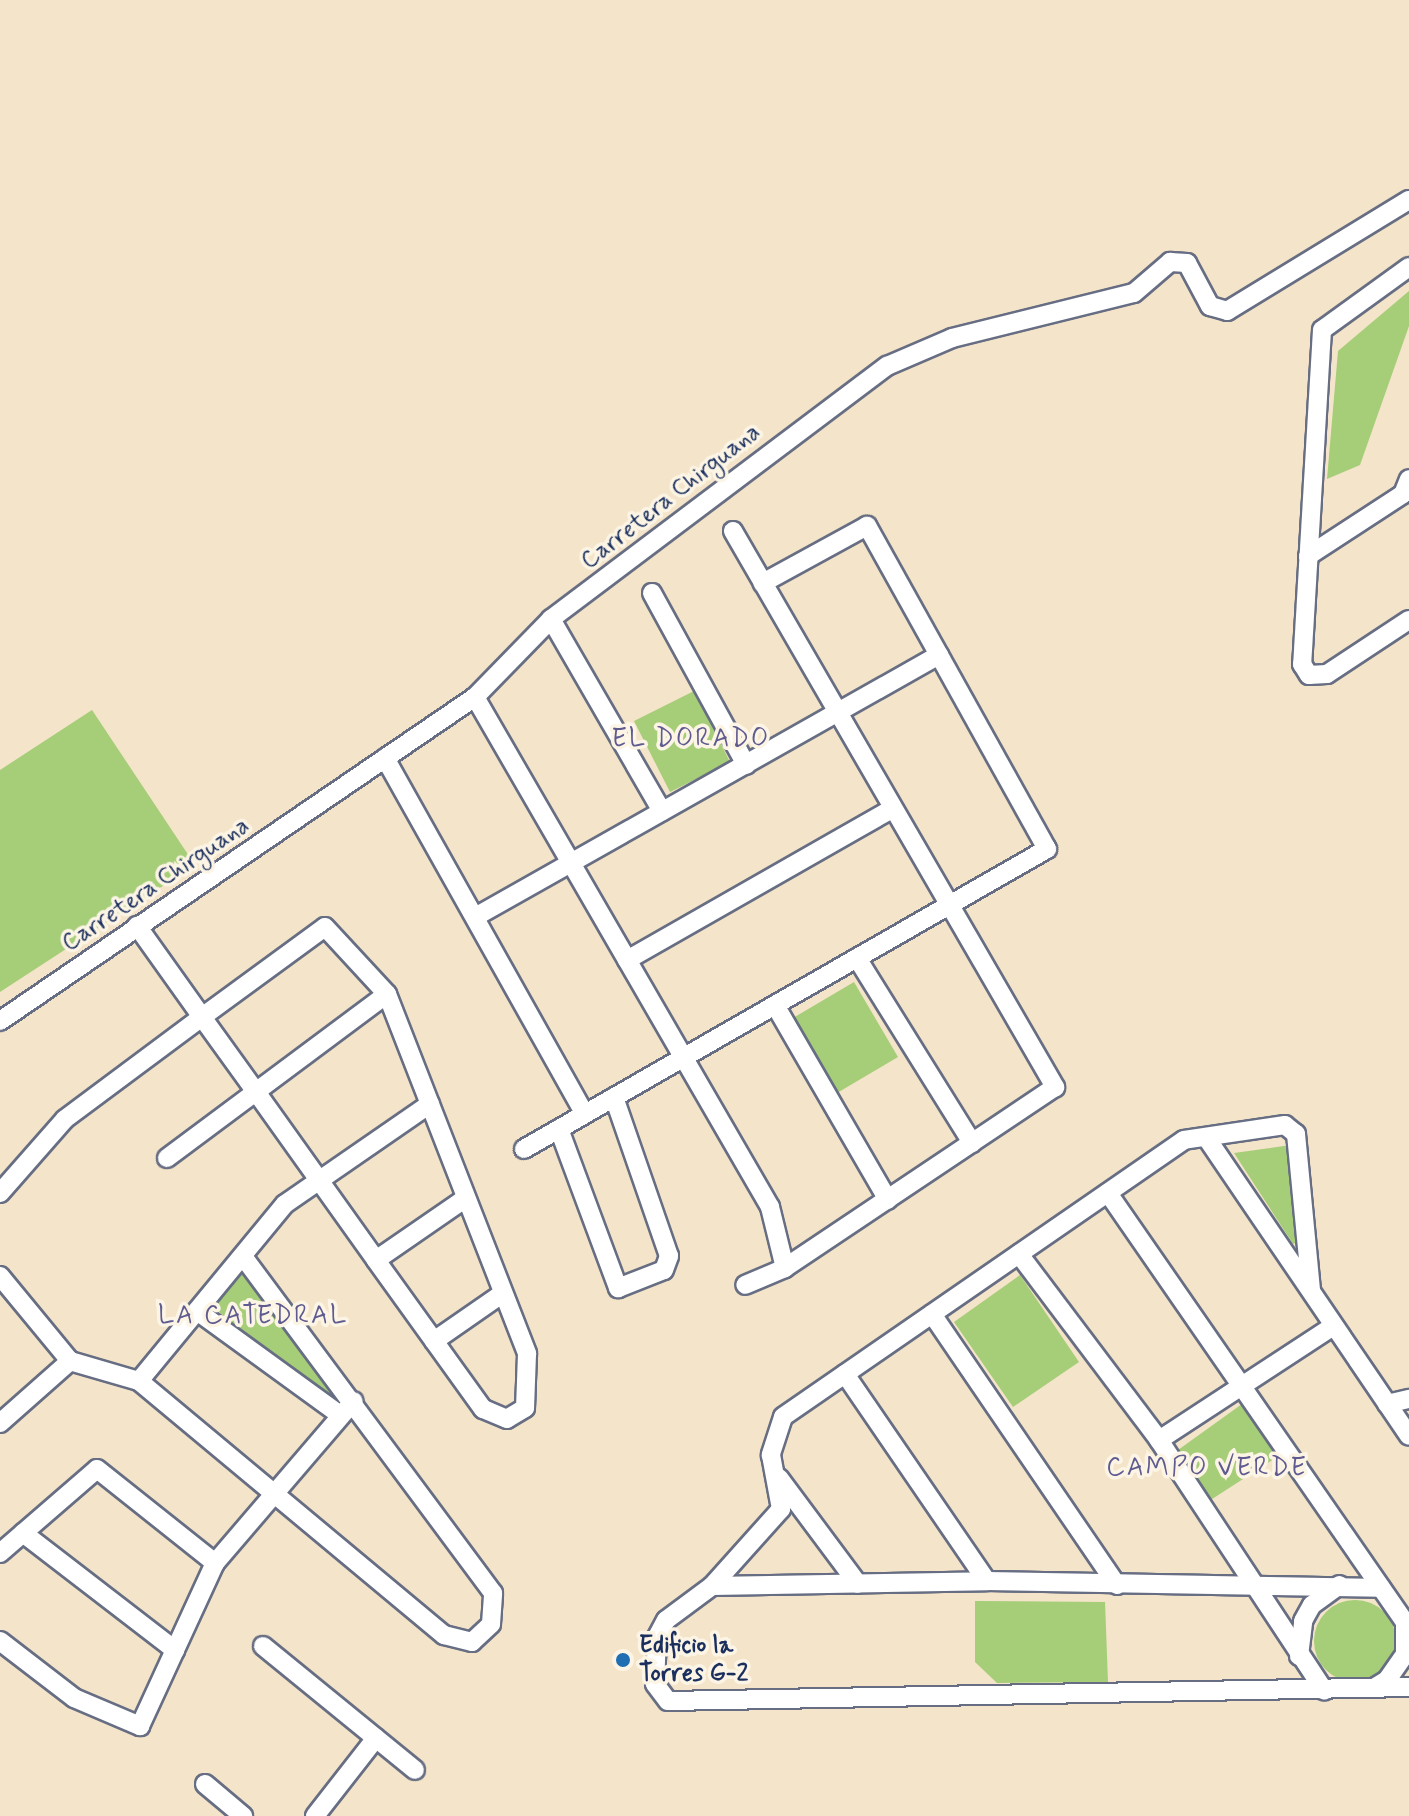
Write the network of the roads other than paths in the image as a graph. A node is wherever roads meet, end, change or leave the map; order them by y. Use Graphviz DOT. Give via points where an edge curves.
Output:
graph roads {
  1 [pos="1409,200"];
  2 [pos="1409,267"];
  3 [pos="1409,479"];
  4 [pos="733,531"];
  5 [pos="1308,556"];
  6 [pos="763,583"];
  7 [pos="652,593"];
  8 [pos="551,619"];
  9 [pos="1409,620"];
  10 [pos="939,655"];
  11 [pos="475,697"];
  12 [pos="838,712"];
  13 [pos="385,758"];
  14 [pos="746,765"];
  15 [pos="893,808"];
  16 [pos="662,811"];
  17 [pos="571,863"];
  18 [pos="949,905"];
  19 [pos="475,917"];
  20 [pos="137,926"];
  21 [pos="857,958"];
  22 [pos="627,960"];
  23 [pos="387,994"];
  24 [pos="775,1005"];
  25 [pos="202,1017"];
  26 [pos="0,1021"];
  27 [pos="683,1057"];
  28 [pos="256,1092"];
  29 [pos="614,1097"];
  30 [pos="430,1104"];
  31 [pos="585,1114"];
  32 [pos="559,1129"];
  33 [pos="1206,1137"];
  34 [pos="972,1143"];
  35 [pos="524,1149"];
  36 [pos="167,1158"];
  37 [pos="320,1182"];
  38 [pos="0,1193"];
  39 [pos="1108,1193"];
  40 [pos="466,1198"];
  41 [pos="888,1200"];
  42 [pos="1019,1254"];
  43 [pos="243,1256"];
  44 [pos="376,1260"];
  45 [pos="785,1268"];
  46 [pos="2,1284"];
  47 [pos="745,1285"];
  48 [pos="1311,1290"];
  49 [pos="503,1293"];
  50 [pos="197,1311"];
  51 [pos="932,1314"];
  52 [pos="1333,1326"];
  53 [pos="434,1341"];
  54 [pos="70,1361"];
  55 [pos="845,1374"];
  56 [pos="139,1381"];
  57 [pos="1244,1385"];
  58 [pos="1409,1399"];
  59 [pos="354,1401"];
  60 [pos="1387,1404"];
  61 [pos="340,1415"];
  62 [pos="0,1423"];
  63 [pos="1409,1436"];
  64 [pos="1159,1440"];
  65 [pos="779,1478"];
  66 [pos="276,1495"];
  67 [pos="23,1533"];
  68 [pos="0,1553"];
  69 [pos="215,1563"];
  70 [pos="987,1581"];
  71 [pos="858,1584"];
  72 [pos="1250,1584"];
  73 [pos="1117,1585"];
  74 [pos="1340,1585"];
  75 [pos="712,1586"];
  76 [pos="1381,1588"];
  77 [pos="1407,1625"];
  78 [pos="0,1641"];
  79 [pos="263,1646"];
  80 [pos="175,1650"];
  81 [pos="1299,1656"];
  82 [pos="1409,1687"];
  83 [pos="1374,1688"];
  84 [pos="1324,1690"];
  85 [pos="376,1738"];
  86 [pos="415,1770"];
  87 [pos="205,1784"];
  88 [pos="243,1816"];
  89 [pos="315,1816"];
  1 -- 8 [label="street, Carretera Chirguana" via="1227,311 1210,306 1187,263 1170,262 1134,293 952,338 887,366"];
  2 -- 5 [label="street" via="1322,330"];
  3 -- 5 [label="street" via="1403,494"];
  4 -- 6 [label="street"];
  5 -- 9 [label="street" via="1302,664 1309,675 1327,674"];
  6 -- 10 [label="street" via="867,526"];
  6 -- 12 [label="street"];
  7 -- 14 [label="street"];
  8 -- 11 [label="street, Carretera Chirguana"];
  8 -- 16 [label="street"];
  10 -- 12 [label="street"];
  10 -- 18 [label="street" via="1047,849"];
  11 -- 13 [label="street, Carretera Chirguana"];
  11 -- 17 [label="street"];
  12 -- 14 [label="street"];
  12 -- 15 [label="street"];
  13 -- 19 [label="street"];
  13 -- 20 [label="street, Carretera Chirguana"];
  14 -- 16 [label="street"];
  15 -- 18 [label="street"];
  15 -- 22 [label="street"];
  16 -- 17 [label="street"];
  17 -- 19 [label="street"];
  17 -- 22 [label="street"];
  18 -- 21 [label="street"];
  18 -- 34 [label="street" via="1055,1087"];
  19 -- 31 [label="street"];
  20 -- 25 [label="street"];
  20 -- 26 [label="street, Carretera Chirguana"];
  21 -- 24 [label="street"];
  21 -- 34 [label="street"];
  22 -- 27 [label="street"];
  23 -- 25 [label="street" via="325,927"];
  23 -- 28 [label="street"];
  23 -- 30 [label="street"];
  24 -- 27 [label="street"];
  24 -- 41 [label="street"];
  25 -- 28 [label="street"];
  25 -- 38 [label="street" via="65,1119"];
  27 -- 29 [label="street"];
  27 -- 45 [label="street" via="770,1207"];
  28 -- 36 [label="street"];
  28 -- 37 [label="street"];
  29 -- 31 [label="street"];
  29 -- 32 [label="street" via="669,1256 664,1270 618,1288"];
  30 -- 37 [label="street"];
  30 -- 40 [label="street"];
  31 -- 32 [label="street"];
  32 -- 35 [label="street"];
  33 -- 39 [label="street" via="1184,1140"];
  33 -- 48 [label="street"];
  33 -- 48 [label="street" via="1285,1125 1296,1134"];
  34 -- 41 [label="street"];
  37 -- 43 [label="street" via="285,1204"];
  37 -- 44 [label="street"];
  39 -- 42 [label="street"];
  39 -- 57 [label="street"];
  40 -- 44 [label="street"];
  40 -- 49 [label="street"];
  41 -- 45 [label="street"];
  42 -- 51 [label="street"];
  42 -- 64 [label="street"];
  43 -- 50 [label="street"];
  43 -- 59 [label="street"];
  44 -- 53 [label="street"];
  45 -- 47 [label="street"];
  46 -- 54 [label="street"];
  48 -- 52 [label="street"];
  49 -- 53 [label="street"];
  49 -- 53 [label="street" via="527,1354 525,1408 507,1419 483,1409"];
  50 -- 56 [label="street"];
  50 -- 61 [label="street"];
  51 -- 55 [label="street"];
  51 -- 73 [label="street"];
  52 -- 57 [label="street"];
  52 -- 60 [label="street"];
  54 -- 56 [label="street"];
  54 -- 62 [label="street"];
  55 -- 65 [label="street" via="783,1417 771,1455"];
  55 -- 70 [label="street"];
  56 -- 66 [label="street"];
  57 -- 64 [label="street"];
  57 -- 76 [label="street"];
  58 -- 60 [label="street"];
  59 -- 61 [label="street"];
  59 -- 66 [label="street" via="493,1593 491,1624 472,1642 444,1635"];
  60 -- 63 [label="street"];
  61 -- 66 [label="street"];
  64 -- 72 [label="street"];
  65 -- 71 [label="street"];
  65 -- 75 [label="street" via="781,1509"];
  66 -- 69 [label="street"];
  67 -- 68 [label="street"];
  67 -- 69 [label="street" via="97,1469"];
  67 -- 80 [label="street"];
  69 -- 80 [label="street"];
  70 -- 71 [label="street"];
  70 -- 73 [label="street"];
  71 -- 75 [label="street"];
  72 -- 73 [label="street"];
  72 -- 74 [label="street"];
  72 -- 81 [label="street"];
  74 -- 76 [label="street"];
  74 -- 81 [label="street" via="1312,1605 1298,1638"];
  75 -- 84 [label="street" via="666,1620 657,1637 655,1684 668,1701"];
  76 -- 77 [label="street"];
  77 -- 83 [label="street" via="1405,1654 1387,1680"];
  78 -- 80 [label="street" via="74,1698 140,1726"];
  79 -- 85 [label="street"];
  81 -- 84 [label="street"];
  82 -- 83 [label="street"];
  83 -- 84 [label="street"];
  85 -- 86 [label="street"];
  85 -- 89 [label="street"];
  87 -- 88 [label="street"];
}
